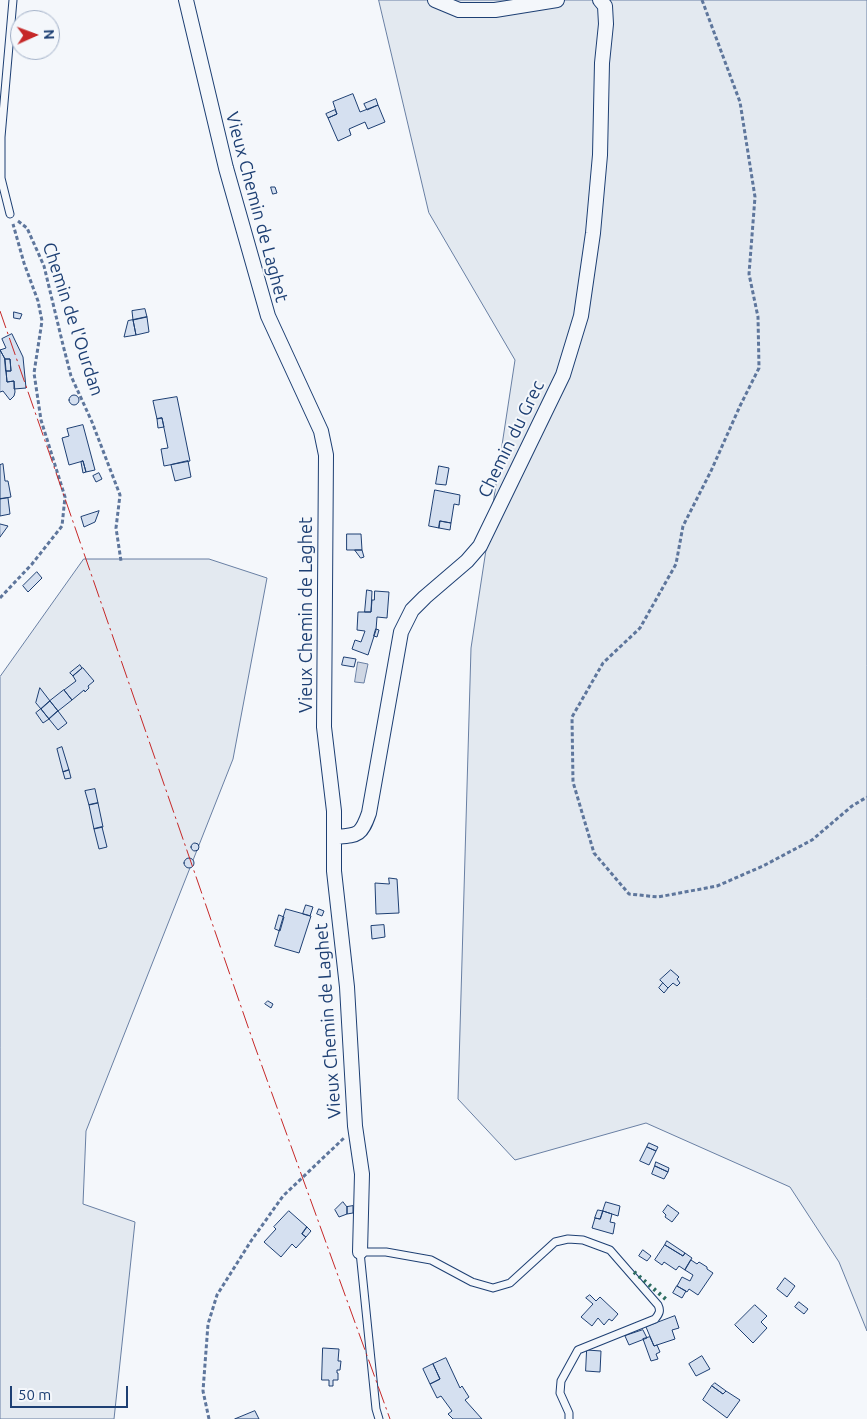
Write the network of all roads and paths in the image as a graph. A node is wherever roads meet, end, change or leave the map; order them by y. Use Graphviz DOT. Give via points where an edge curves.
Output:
graph roads {
  1 [pos="13,0"];
  2 [pos="186,0"];
  3 [pos="435,0"];
  4 [pos="557,0"];
  5 [pos="600,0"];
  6 [pos="702,0"];
  7 [pos="10,214"];
  8 [pos="120,561"];
  9 [pos="0,598"];
  10 [pos="867,797"];
  11 [pos="334,837"];
  12 [pos="355,1126"];
  13 [pos="360,1252"];
  14 [pos="209,1419"];
  15 [pos="379,1419"];
  16 [pos="569,1419"];
  1 -- 7 [label="lane" via="1,137 1,178"];
  2 -- 11 [label="street, Vieux Chemin de Laghet" via="226,168 268,316 321,431 326,455 324,726"];
  3 -- 4 [label="street" via="459,10 495,10"];
  5 -- 11 [label="street, Chemin du Grec" via="605,6 606,24 593,233 581,316 563,375 480,546 412,610 401,632 369,813 364,828 356,835"];
  6 -- 10 [label="path" via="740,102 755,197 749,274 758,317 759,368 683,526 676,564 640,628 603,664 572,717 574,782 594,853 628,894 658,897 717,886 763,866 812,840"];
  7 -- 8 [label="path, Chemin de l'Ourdan" via="27,228 44,266 71,376 120,496 116,528"];
  7 -- 9 [label="path" via="38,301 42,322 34,373 42,420 65,497 62,526"];
  11 -- 12 [label="street, Vieux Chemin de Laghet"];
  12 -- 13 [label="street, Vieux Chemin de Laghet" via="362,1174"];
  12 -- 14 [label="path" via="283,1196 217,1295 208,1324 203,1391"];
  13 -- 15 [label="lane, Vieux Chemin de Laghet"];
  13 -- 16 [label="lane" via="386,1252 431,1260 472,1282 493,1288 510,1283 555,1242 584,1240 610,1250 658,1305 659,1314 655,1319 578,1350 561,1381 560,1393"];
}
